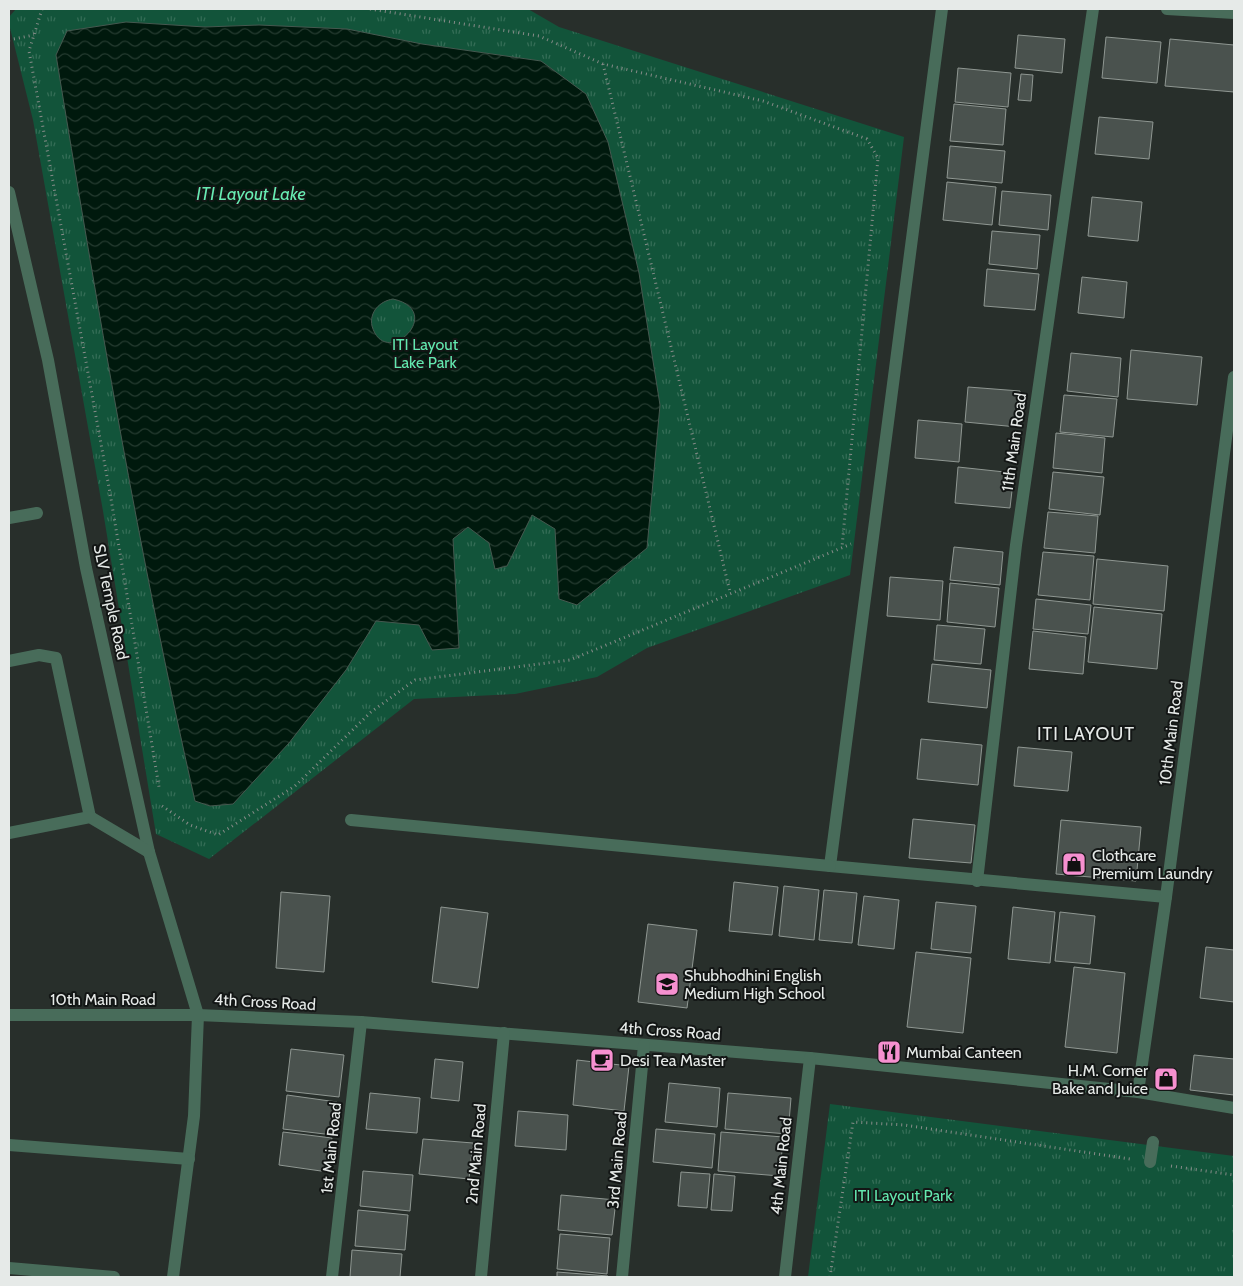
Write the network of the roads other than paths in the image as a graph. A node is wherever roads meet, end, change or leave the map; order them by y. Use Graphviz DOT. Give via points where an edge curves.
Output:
graph roads {
  1 [pos="942,9"];
  2 [pos="1093,9"];
  3 [pos="1167,9"];
  4 [pos="1234,13"];
  5 [pos="9,192"];
  6 [pos="1234,377"];
  7 [pos="37,513"];
  8 [pos="9,518"];
  9 [pos="9,661"];
  10 [pos="90,817"];
  11 [pos="351,820"];
  12 [pos="9,833"];
  13 [pos="149,852"];
  14 [pos="830,866"];
  15 [pos="977,881"];
  16 [pos="1166,897"];
  17 [pos="9,1014"];
  18 [pos="198,1015"];
  19 [pos="361,1022"];
  20 [pos="504,1033"];
  21 [pos="644,1045"];
  22 [pos="810,1058"];
  23 [pos="1138,1092"];
  24 [pos="1234,1108"];
  25 [pos="1153,1142"];
  26 [pos="9,1145"];
  27 [pos="189,1159"];
  28 [pos="1150,1162"];
  29 [pos="9,1268"];
  30 [pos="114,1277"];
  31 [pos="173,1277"];
  32 [pos="332,1277"];
  33 [pos="481,1277"];
  34 [pos="622,1277"];
  35 [pos="785,1277"];
  1 -- 14 [label="street"];
  2 -- 15 [label="street, 11th Main Road" via="1016,545"];
  3 -- 4 [label="street"];
  5 -- 13 [label="street, SLV Temple Road" via="48,360 86,568"];
  6 -- 16 [label="street, 10th Main Road"];
  7 -- 8 [label="street"];
  9 -- 10 [label="street" via="39,655 56,658"];
  10 -- 12 [label="street"];
  10 -- 13 [label="street"];
  11 -- 14 [label="street"];
  13 -- 18 [label="street, SLV Temple Road"];
  14 -- 15 [label="street"];
  15 -- 16 [label="street"];
  16 -- 23 [label="street, 10th Main Road"];
  17 -- 18 [label="street, 10th Main Road"];
  18 -- 19 [label="street, 4th Cross Road"];
  18 -- 27 [label="street, SLV Temple Road"];
  19 -- 20 [label="street, 4th Cross Road"];
  19 -- 32 [label="street, 1st Main Road"];
  20 -- 21 [label="street, 4th Cross Road"];
  20 -- 33 [label="street, 2nd Main Road"];
  21 -- 22 [label="street, 4th Cross Road"];
  21 -- 34 [label="street, 3rd Main Road"];
  22 -- 23 [label="street, 4th Cross Road"];
  22 -- 35 [label="street, 4th Main Road"];
  23 -- 24 [label="street, 4th Cross Road"];
  25 -- 28 [label="street"];
  26 -- 27 [label="street"];
  27 -- 31 [label="street, SLV Temple Road"];
  29 -- 30 [label="street"];
}
